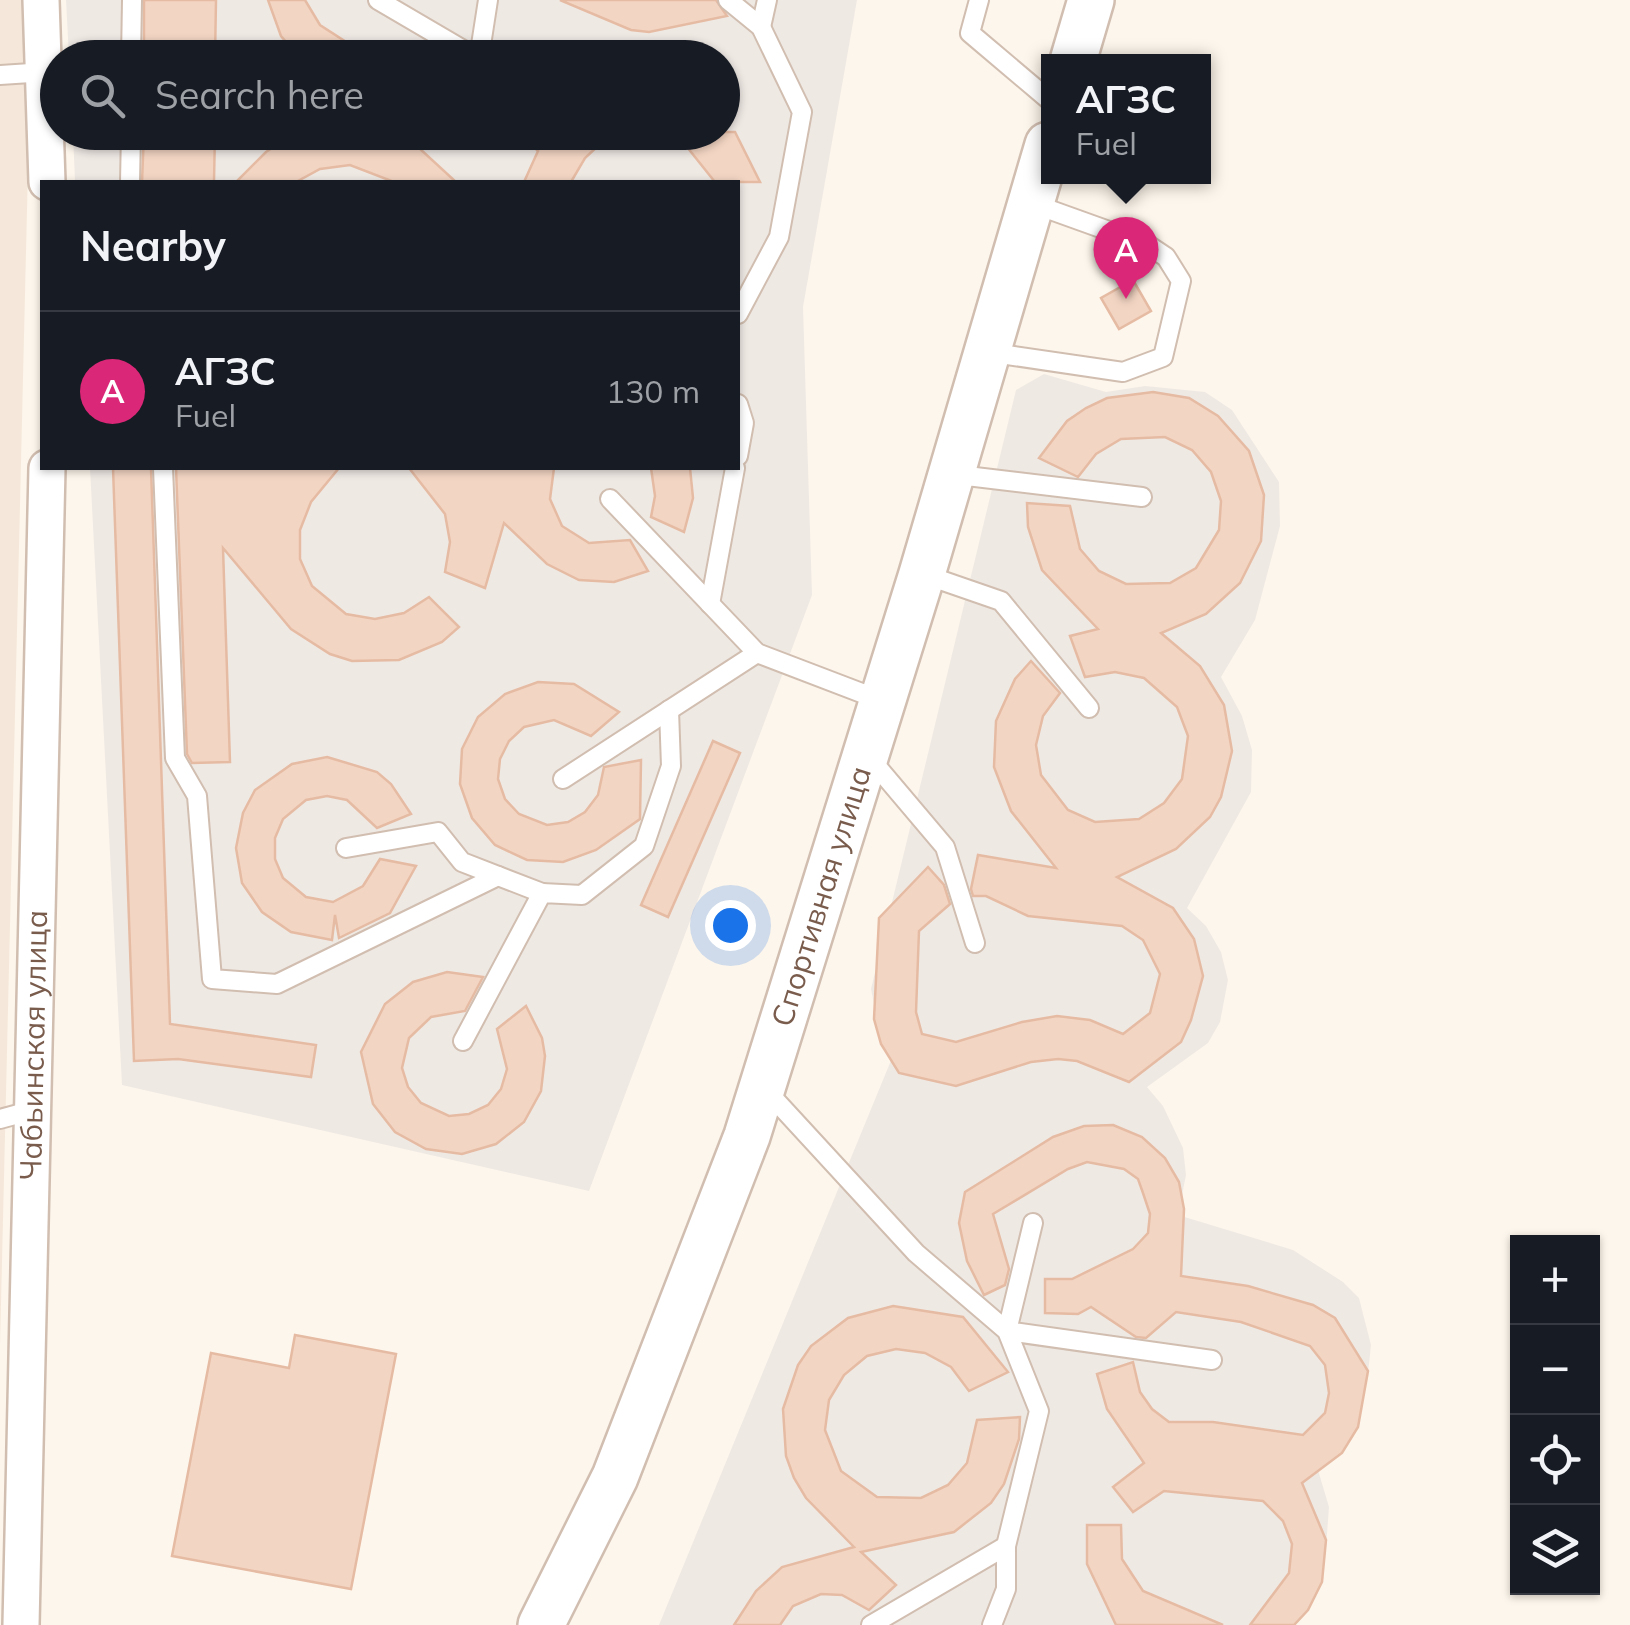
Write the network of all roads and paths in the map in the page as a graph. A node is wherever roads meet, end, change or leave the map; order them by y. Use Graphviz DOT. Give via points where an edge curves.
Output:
graph roads {
  1 [pos="41,0"];
  2 [pos="132,0"];
  3 [pos="378,0"];
  4 [pos="488,0"];
  5 [pos="728,0"];
  6 [pos="767,0"];
  7 [pos="979,0"];
  8 [pos="1091,0"];
  9 [pos="762,27"];
  10 [pos="44,40"];
  11 [pos="132,40"];
  12 [pos="447,40"];
  13 [pos="481,40"];
  14 [pos="1075,54"];
  15 [pos="40,72"];
  16 [pos="0,75"];
  17 [pos="1041,93"];
  18 [pos="47,150"];
  19 [pos="131,150"];
  20 [pos="1041,169"];
  21 [pos="47,180"];
  22 [pos="130,180"];
  23 [pos="1031,204"];
  24 [pos="740,310"];
  25 [pos="987,352"];
  26 [pos="740,410"];
  27 [pos="740,445"];
  28 [pos="48,470"];
  29 [pos="164,470"];
  30 [pos="736,470"];
  31 [pos="950,474"];
  32 [pos="1142,497"];
  33 [pos="610,499"];
  34 [pos="922,574"];
  35 [pos="710,604"];
  36 [pos="757,654"];
  37 [pos="880,700"];
  38 [pos="1089,708"];
  39 [pos="669,710"];
  40 [pos="864,752"];
  41 [pos="562,779"];
  42 [pos="346,848"];
  43 [pos="498,876"];
  44 [pos="542,893"];
  45 [pos="975,943"];
  46 [pos="463,1041"];
  47 [pos="762,1086"];
  48 [pos="16,1114"];
  49 [pos="1033,1223"];
  50 [pos="1006,1331"];
  51 [pos="1212,1360"];
  52 [pos="1006,1546"];
  53 [pos="14,1610"];
  54 [pos="541,1625"];
  55 [pos="871,1625"];
  56 [pos="992,1625"];
  1 -- 10 [label="street"];
  2 -- 11 [label="lane"];
  3 -- 12 [label="lane"];
  4 -- 13 [label="lane"];
  5 -- 9 [label="lane"];
  6 -- 9 [label="lane"];
  7 -- 17 [label="lane" via="970,33"];
  8 -- 14 [label="street"];
  9 -- 24 [label="lane" via="802,112 779,237"];
  15 -- 16 [label="lane"];
  18 -- 21 [label="street"];
  19 -- 22 [label="lane"];
  20 -- 23 [label="street, Спортивная улица"];
  23 -- 25 [label="street, Спортивная улица"];
  23 -- 25 [label="lane" via="1166,257 1181,281 1163,357 1123,372"];
  25 -- 31 [label="street, Спортивная улица"];
  26 -- 27 [label="lane"];
  28 -- 48 [label="street, Чабьинская улица"];
  29 -- 43 [label="lane" via="175,758 197,796 212,979 276,984"];
  30 -- 35 [label="lane"];
  31 -- 32 [label="lane"];
  31 -- 34 [label="street, Спортивная улица"];
  33 -- 35 [label="lane"];
  34 -- 37 [label="street, Спортивная улица"];
  34 -- 38 [label="lane" via="1001,601"];
  35 -- 36 [label="lane"];
  36 -- 37 [label="lane"];
  36 -- 39 [label="lane"];
  37 -- 40 [label="street, Спортивная улица"];
  39 -- 41 [label="lane"];
  39 -- 44 [label="lane" via="672,766 644,846 582,895"];
  40 -- 45 [label="lane" via="945,846"];
  40 -- 47 [label="street, Спортивная улица"];
  42 -- 43 [label="lane" via="438,832 462,862"];
  43 -- 44 [label="lane"];
  44 -- 46 [label="lane"];
  47 -- 50 [label="lane" via="916,1253"];
  47 -- 54 [label="street, Спортивная улица" via="615,1477"];
  48 -- 53 [label="street, Чабьинская улица"];
  49 -- 50 [label="lane"];
  50 -- 51 [label="lane"];
  50 -- 52 [label="lane" via="1039,1410"];
  52 -- 55 [label="lane"];
  52 -- 56 [label="lane" via="1006,1589"];
}
